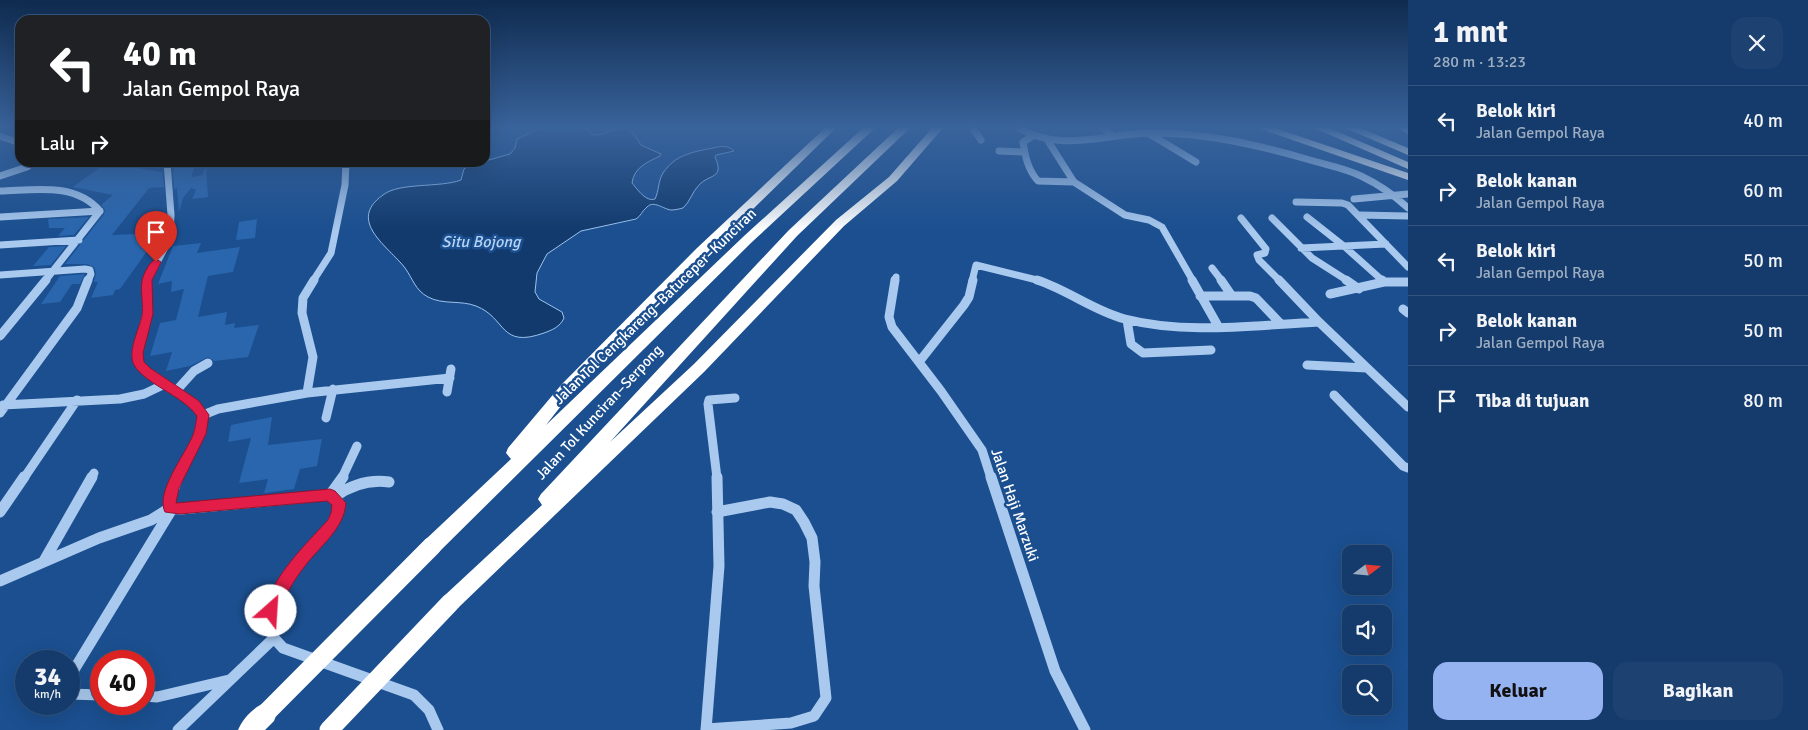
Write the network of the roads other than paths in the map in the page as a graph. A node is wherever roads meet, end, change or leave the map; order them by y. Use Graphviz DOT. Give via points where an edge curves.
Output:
graph roads {
  1 [pos="795,162"];
  2 [pos="833,162"];
  3 [pos="869,162"];
  4 [pos="908,162"];
  5 [pos="1028,162"];
  6 [pos="1061,162"];
  7 [pos="1318,162"];
  8 [pos="1364,162"];
  9 [pos="27,167"];
  10 [pos="167,167"];
  11 [pos="346,167"];
  12 [pos="0,176"];
  13 [pos="1408,177"];
  14 [pos="1074,182"];
  15 [pos="0,191"];
  16 [pos="1392,194"];
  17 [pos="1408,194"];
  18 [pos="1354,199"];
  19 [pos="1296,202"];
  20 [pos="1408,208"];
  21 [pos="100,211"];
  22 [pos="1360,215"];
  23 [pos="1408,216"];
  24 [pos="0,217"];
  25 [pos="1307,217"];
  26 [pos="1241,218"];
  27 [pos="1272,218"];
  28 [pos="79,240"];
  29 [pos="1386,244"];
  30 [pos="0,245"];
  31 [pos="1345,247"];
  32 [pos="1301,248"];
  33 [pos="1408,267"];
  34 [pos="1212,268"];
  35 [pos="54,272"];
  36 [pos="0,275"];
  37 [pos="896,277"];
  38 [pos="1384,282"];
  39 [pos="1408,282"];
  40 [pos="1359,289"];
  41 [pos="1330,294"];
  42 [pos="1200,296"];
  43 [pos="1232,296"];
  44 [pos="1127,320"];
  45 [pos="1319,322"];
  46 [pos="1280,323"];
  47 [pos="1218,326"];
  48 [pos="0,336"];
  49 [pos="1211,350"];
  50 [pos="919,362"];
  51 [pos="208,363"];
  52 [pos="1307,365"];
  53 [pos="1366,368"];
  54 [pos="165,384"];
  55 [pos="333,389"];
  56 [pos="176,391"];
  57 [pos="447,392"];
  58 [pos="307,393"];
  59 [pos="1334,395"];
  60 [pos="735,398"];
  61 [pos="77,400"];
  62 [pos="3,405"];
  63 [pos="1408,407"];
  64 [pos="0,414"];
  65 [pos="203,415"];
  66 [pos="326,418"];
  67 [pos="357,446"];
  68 [pos="1408,468"];
  69 [pos="94,473"];
  70 [pos="389,482"];
  71 [pos="332,496"];
  72 [pos="171,508"];
  73 [pos="0,512"];
  74 [pos="465,512"];
  75 [pos="717,512"];
  76 [pos="43,561"];
  77 [pos="0,581"];
  78 [pos="451,603"];
  79 [pos="274,638"];
  80 [pos="80,660"];
  81 [pos="231,680"];
  82 [pos="155,697"];
  83 [pos="178,730"];
  84 [pos="249,730"];
  85 [pos="329,730"];
  86 [pos="438,730"];
  87 [pos="706,730"];
  88 [pos="1085,730"];
  1 -- 74 [label="highway" via="567,388"];
  2 -- 74 [label="highway, Jalan Tol Cengkareng–Batuceper–Kunciran" via="748,239"];
  3 -- 78 [label="highway, Jalan Tol Kunciran–Serpong" via="793,233"];
  4 -- 78 [label="highway" via="893,179 840,223 699,368"];
  5 -- 14 [label="street" via="1038,181"];
  6 -- 14 [label="street"];
  7 -- 16 [label="street" via="1365,177"];
  8 -- 13 [label="highway"];
  9 -- 12 [label="street"];
  10 -- 54 [label="street" via="170,238 147,280 148,314 137,353 139,363 146,371"];
  11 -- 58 [label="street" via="331,253 303,298 302,313 313,357"];
  14 -- 42 [label="street" via="1125,215 1150,220 1162,227"];
  15 -- 21 [label="street" via="77,192 95,202"];
  16 -- 17 [label="street"];
  16 -- 18 [label="street"];
  16 -- 20 [label="street"];
  19 -- 22 [label="street" via="1342,203"];
  21 -- 24 [label="street"];
  21 -- 28 [label="street"];
  22 -- 23 [label="street"];
  22 -- 29 [label="street"];
  25 -- 31 [label="street"];
  26 -- 45 [label="street" via="1266,250 1257,257"];
  27 -- 32 [label="street"];
  28 -- 30 [label="street"];
  28 -- 35 [label="street"];
  29 -- 31 [label="street"];
  29 -- 33 [label="street"];
  31 -- 32 [label="street"];
  31 -- 38 [label="street"];
  32 -- 40 [label="street"];
  34 -- 43 [label="street"];
  35 -- 36 [label="street"];
  35 -- 48 [label="street"];
  35 -- 62 [label="street" via="86,269 91,274 78,308"];
  37 -- 50 [label="street, Jalan Haji Marzuki" via="889,317 892,327"];
  38 -- 39 [label="street"];
  38 -- 40 [label="street"];
  40 -- 41 [label="street"];
  42 -- 43 [label="street"];
  42 -- 47 [label="street"];
  43 -- 46 [label="street" via="1256,298"];
  44 -- 47 [label="street" via="1171,326"];
  44 -- 49 [label="street" via="1130,344 1136,351"];
  44 -- 50 [label="street" via="1102,312 1057,287 976,265 964,304"];
  45 -- 46 [label="street"];
  45 -- 53 [label="street"];
  46 -- 47 [label="street"];
  50 -- 88 [label="street, Jalan Haji Marzuki" via="982,450 1055,671"];
  51 -- 56 [label="street" via="194,371"];
  52 -- 53 [label="street"];
  53 -- 63 [label="street"];
  54 -- 56 [label="street"];
  54 -- 61 [label="street" via="144,394 120,399"];
  55 -- 57 [label="street" via="450,374"];
  55 -- 58 [label="street"];
  55 -- 66 [label="street"];
  56 -- 65 [label="street" via="195,404"];
  58 -- 65 [label="street" via="218,409"];
  59 -- 68 [label="street"];
  60 -- 75 [label="street" via="713,398 708,404"];
  61 -- 62 [label="street"];
  61 -- 73 [label="street"];
  62 -- 64 [label="street"];
  65 -- 72 [label="street" via="200,434 173,488"];
  67 -- 71 [label="street"];
  69 -- 76 [label="street"];
  70 -- 71 [label="street" via="364,482"];
  71 -- 72 [label="street"];
  71 -- 79 [label="street" via="339,503 332,524 299,562 274,600 267,622"];
  72 -- 76 [label="street" via="151,520"];
  72 -- 80 [label="street"];
  74 -- 84 [label="highway, bridge"];
  75 -- 87 [label="street" via="719,566"];
  75 -- 87 [label="street" via="770,502 796,510 804,522 812,538 816,562 814,586 826,698 814,716 791,723"];
  76 -- 77 [label="street"];
  78 -- 85 [label="highway, Jalan Tol Kunciran–Serpong, bridge"];
  79 -- 81 [label="street"];
  79 -- 86 [label="street" via="283,648 414,696 429,710"];
  81 -- 82 [label="street"];
  81 -- 83 [label="street"];
}
